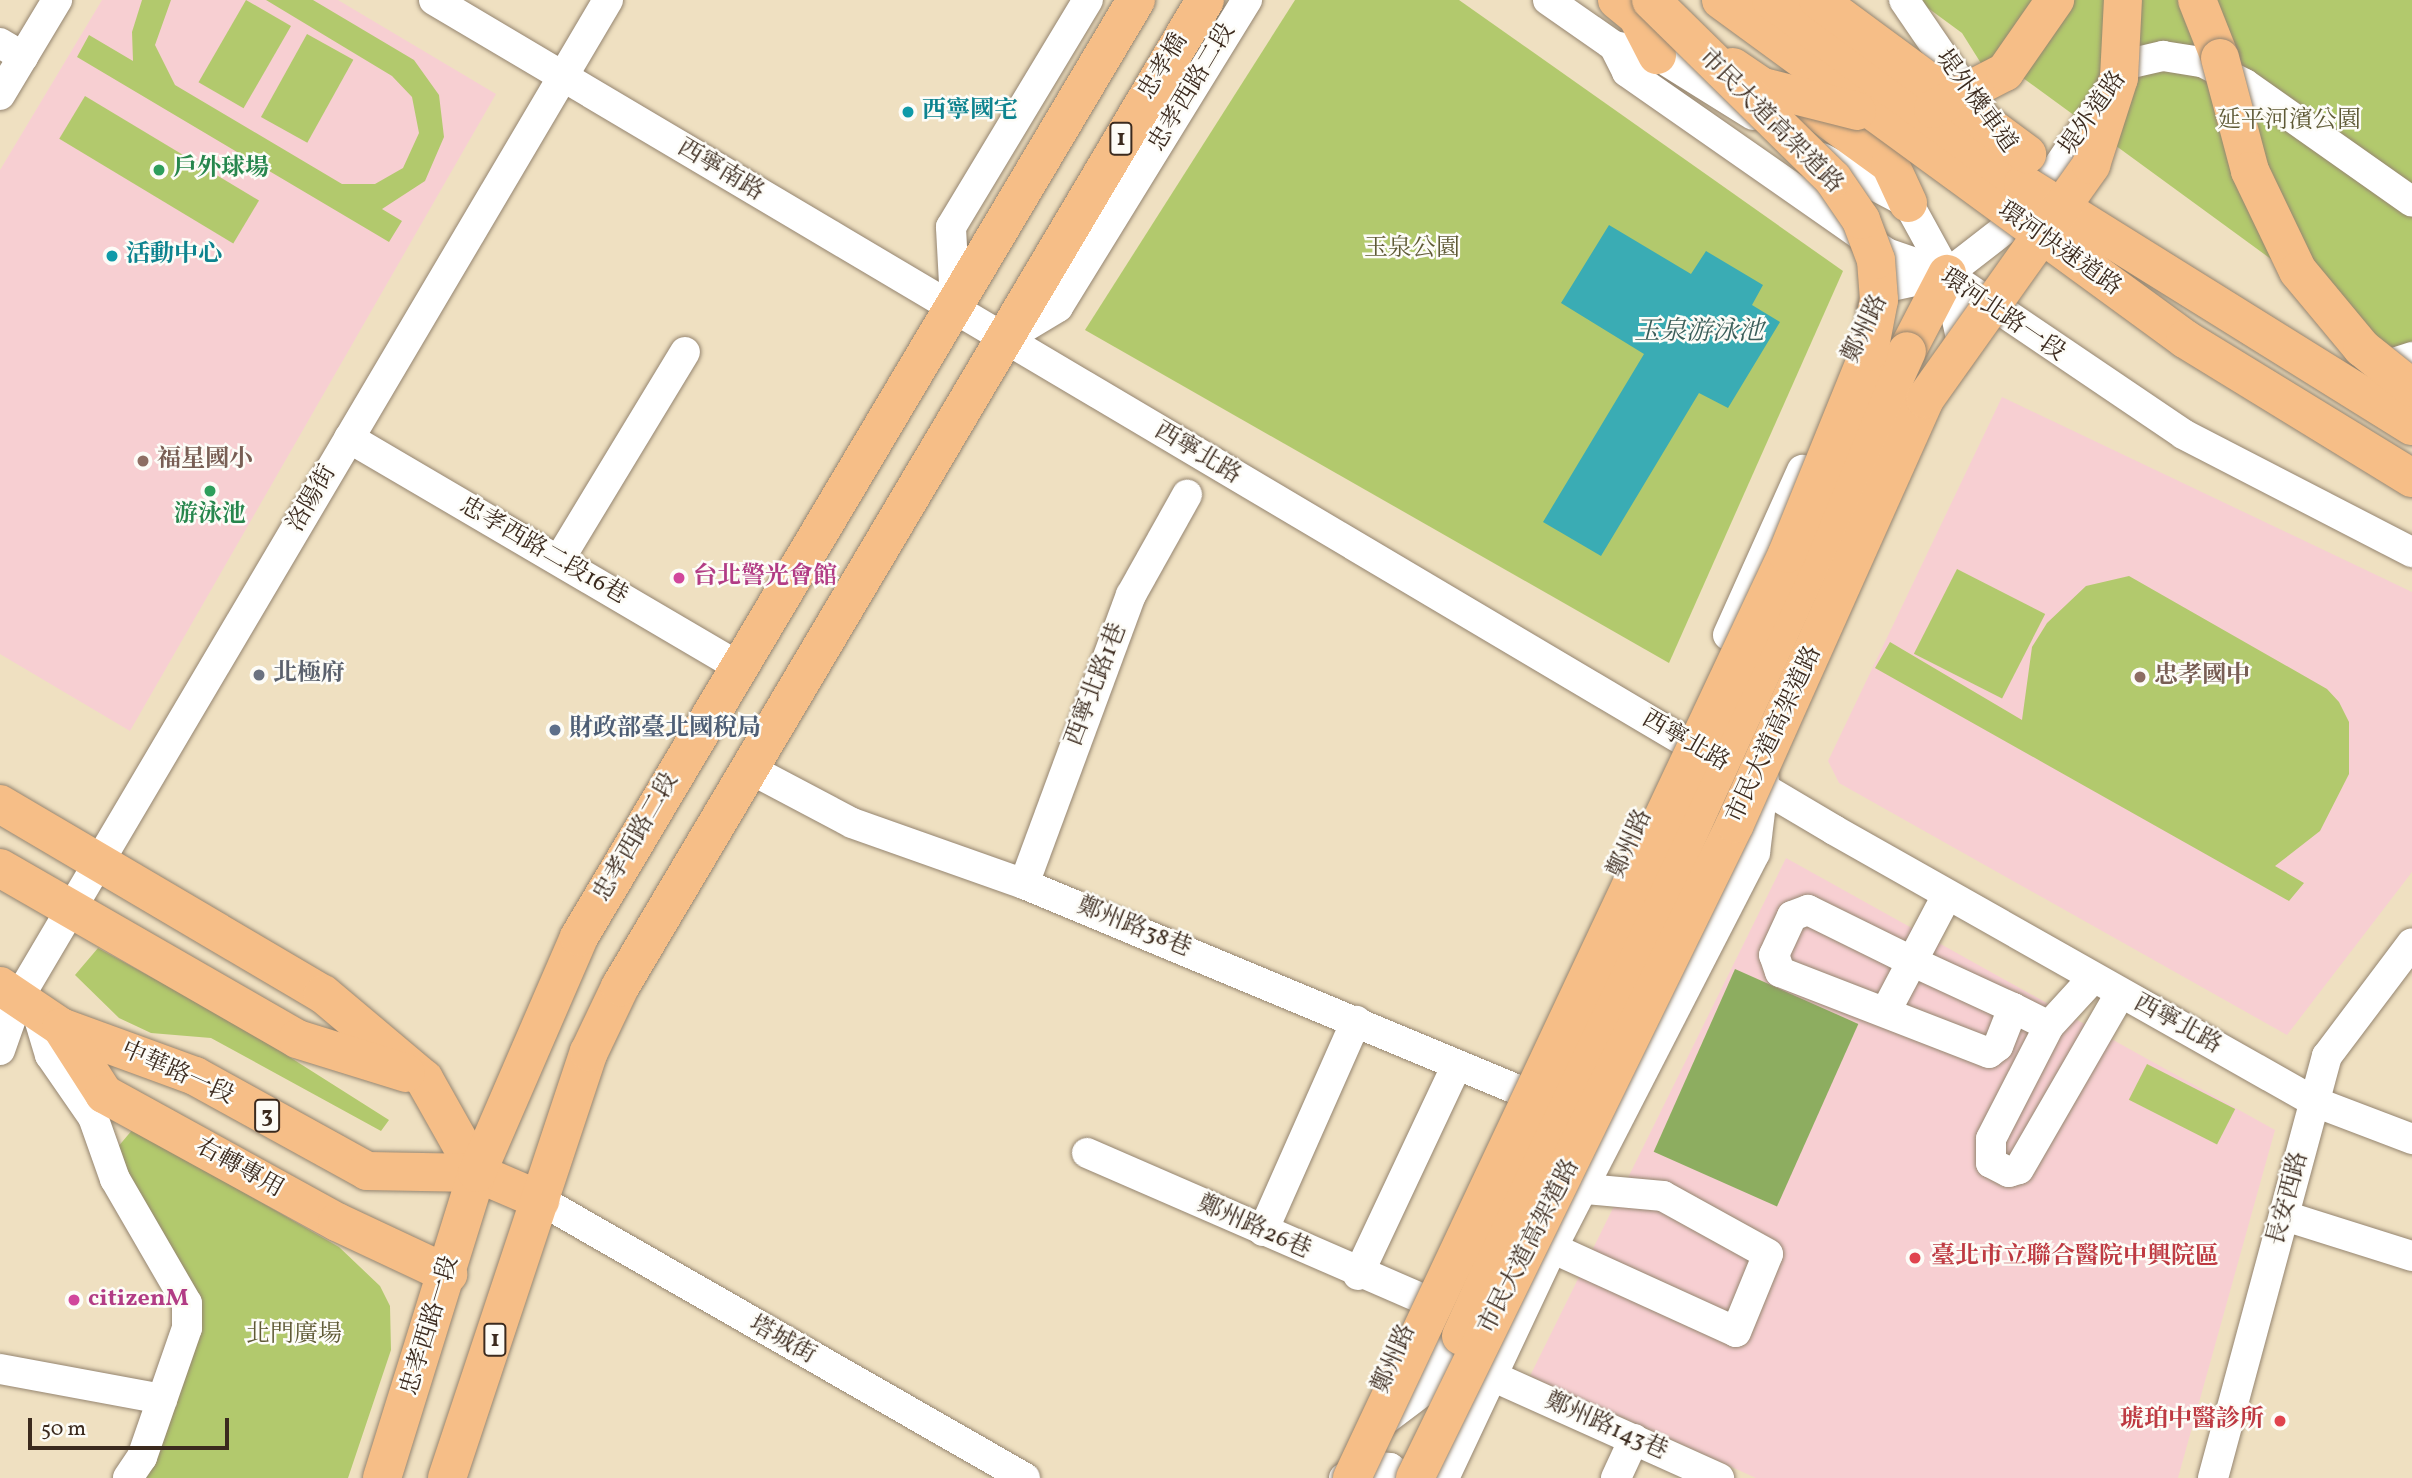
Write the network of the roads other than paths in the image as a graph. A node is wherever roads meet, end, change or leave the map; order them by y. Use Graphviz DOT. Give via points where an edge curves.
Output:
graph roads {
  1 [pos="57,0"];
  2 [pos="434,0"];
  3 [pos="608,0"];
  4 [pos="1088,0"];
  5 [pos="1136,0"];
  6 [pos="1205,0"];
  7 [pos="1247,0"];
  8 [pos="1548,0"];
  9 [pos="1617,0"];
  10 [pos="1631,0"];
  11 [pos="1641,0"];
  12 [pos="1651,0"];
  13 [pos="1721,0"];
  14 [pos="1771,0"];
  15 [pos="1818,0"];
  16 [pos="1904,0"];
  17 [pos="1920,0"];
  18 [pos="2056,0"];
  19 [pos="2123,0"];
  20 [pos="2197,0"];
  21 [pos="1670,45"];
  22 [pos="1614,46"];
  23 [pos="12,50"];
  24 [pos="561,78"];
  25 [pos="0,95"];
  26 [pos="2049,181"];
  27 [pos="2412,202"];
  28 [pos="1908,203"];
  29 [pos="1947,274"];
  30 [pos="1036,278"];
  31 [pos="953,305"];
  32 [pos="1009,338"];
  33 [pos="685,352"];
  34 [pos="2412,357"];
  35 [pos="2412,388"];
  36 [pos="2412,429"];
  37 [pos="349,438"];
  38 [pos="2412,478"];
  39 [pos="1187,495"];
  40 [pos="2412,552"];
  41 [pos="559,560"];
  42 [pos="737,666"];
  43 [pos="1679,739"];
  44 [pos="750,769"];
  45 [pos="1762,785"];
  46 [pos="0,804"];
  47 [pos="99,863"];
  48 [pos="0,868"];
  49 [pos="1024,884"];
  50 [pos="1947,895"];
  51 [pos="70,912"];
  52 [pos="2412,943"];
  53 [pos="1909,960"];
  54 [pos="2093,978"];
  55 [pos="2120,993"];
  56 [pos="29,1006"];
  57 [pos="2013,1008"];
  58 [pos="1886,1009"];
  59 [pos="1356,1021"];
  60 [pos="2049,1026"];
  61 [pos="1541,1032"];
  62 [pos="0,1050"];
  63 [pos="1457,1065"];
  64 [pos="1649,1067"];
  65 [pos="424,1079"];
  66 [pos="1518,1090"];
  67 [pos="2315,1102"];
  68 [pos="2412,1139"];
  69 [pos="1087,1153"];
  70 [pos="477,1173"];
  71 [pos="1586,1189"];
  72 [pos="540,1200"];
  73 [pos="2285,1216"];
  74 [pos="1263,1231"];
  75 [pos="1552,1248"];
  76 [pos="2412,1256"];
  77 [pos="448,1275"];
  78 [pos="1358,1275"];
  79 [pos="1483,1280"];
  80 [pos="1422,1299"];
  81 [pos="1463,1319"];
  82 [pos="0,1368"];
  83 [pos="1492,1376"];
  84 [pos="1430,1386"];
  85 [pos="162,1399"];
  86 [pos="1634,1439"];
  87 [pos="1358,1466"];
  88 [pos="1434,1477"];
  89 [pos="128,1478"];
  90 [pos="382,1478"];
  91 [pos="447,1478"];
  92 [pos="1026,1478"];
  93 [pos="1342,1478"];
  94 [pos="1404,1478"];
  95 [pos="1616,1478"];
  96 [pos="1719,1478"];
  97 [pos="2213,1478"];
  1 -- 23 [label="street"];
  2 -- 24 [label="street, 西寧南路"];
  3 -- 24 [label="street, 洛陽街"];
  4 -- 31 [label="street" via="951,227"];
  5 -- 31 [label="main road, 忠孝西路二段"];
  6 -- 30 [label="main road, 忠孝橋 / 1"];
  7 -- 32 [label="street, 忠孝西路二段" via="1058,307"];
  8 -- 22 [label="street, 環河北路一段"];
  9 -- 21 [label="main road"];
  10 -- 28 [label="main road" via="1738,54 1891,164"];
  11 -- 21 [label="main road, bridge"];
  12 -- 21 [label="main road, bridge"];
  13 -- 38 [label="main road, 環河快速道路, bridge" via="2185,339"];
  14 -- 36 [label="main road, 環河快速道路, bridge" via="2023,184"];
  15 -- 36 [label="main road, bridge" via="2015,146 2331,359"];
  16 -- 26 [label="street, 堤外機車道" via="2010,156"];
  17 -- 26 [label="street, 堤外機車道" via="2016,139 2037,156"];
  18 -- 21 [label="main road, bridge" via="2005,72 1945,107 1914,114 1841,108 1763,86"];
  19 -- 88 [label="main road, 市民大道高架道路, bridge" via="2119,78 2091,165 1925,399"];
  20 -- 35 [label="main road, bridge" via="2250,171 2298,271 2362,348"];
  21 -- 22 [label="street"];
  21 -- 28 [label="street" via="1874,191"];
  21 -- 87 [label="main road, 市民大道高架道路, bridge" via="1833,180 1861,220 1876,260 1879,300 1869,352 1787,554"];
  22 -- 29 [label="street, 環河北路一段" via="1627,72 1886,253"];
  23 -- 25 [label="street"];
  24 -- 31 [label="street, 西寧南路"];
  24 -- 37 [label="street, 洛陽街"];
  26 -- 27 [label="street, 堤外道路" via="2128,64 2162,56 2202,62 2245,85"];
  26 -- 29 [label="street, 堤外道路" via="2027,212"];
  26 -- 34 [label="street" via="2325,368 2361,373"];
  28 -- 29 [label="street"];
  29 -- 40 [label="street, 環河北路一段" via="2183,434"];
  29 -- 43 [label="street, 鄭州路" via="1882,288"];
  29 -- 45 [label="street" via="1962,343"];
  29 -- 79 [label="main road, bridge" via="1907,351"];
  30 -- 32 [label="main road, 忠孝西路二段 / 1"];
  31 -- 32 [label="street, 西寧南路"];
  31 -- 42 [label="main road, 忠孝西路二段"];
  32 -- 43 [label="street, 西寧北路"];
  32 -- 44 [label="main road, 忠孝西路二段 / 1"];
  33 -- 41 [label="street"];
  37 -- 41 [label="street, 忠孝西路二段16巷"];
  37 -- 47 [label="street, 洛陽街"];
  39 -- 49 [label="street, 西寧北路1巷" via="1131,595"];
  41 -- 42 [label="street, 忠孝西路二段16巷"];
  42 -- 70 [label="main road, 忠孝西路二段" via="579,937"];
  43 -- 45 [label="street, 西寧北路"];
  43 -- 61 [label="street, 鄭州路"];
  44 -- 49 [label="street, 鄭州路38巷" via="852,823"];
  44 -- 72 [label="main road, 忠孝西路二段 / 1" via="620,987 589,1052"];
  45 -- 50 [label="street, 西寧北路"];
  45 -- 64 [label="street" via="1755,853"];
  46 -- 47 [label="main road"];
  47 -- 51 [label="street, 洛陽街"];
  47 -- 65 [label="main road" via="323,994"];
  48 -- 51 [label="main road"];
  49 -- 59 [label="street, 鄭州路38巷"];
  50 -- 53 [label="street"];
  50 -- 54 [label="street, 西寧北路"];
  51 -- 56 [label="street, 洛陽街"];
  51 -- 65 [label="main road" via="297,1039"];
  52 -- 67 [label="street, 長安西路" via="2327,1056"];
  53 -- 57 [label="street"];
  53 -- 58 [label="street"];
  53 -- 58 [label="street" via="1800,909 1774,955 1780,972"];
  54 -- 55 [label="street, 西寧北路"];
  54 -- 60 [label="street"];
  55 -- 60 [label="street" via="2019,1169 2009,1172 1991,1163 1989,1146"];
  55 -- 67 [label="street, 西寧北路"];
  56 -- 62 [label="street, 洛陽街"];
  56 -- 70 [label="main road, 中華路一段 / 3" via="195,1076 367,1171"];
  56 -- 77 [label="main road, 右轉專用" via="104,1094 326,1217"];
  56 -- 85 [label="street" via="50,1055 93,1117 110,1169 187,1303 187,1328"];
  57 -- 58 [label="street" via="1998,1046 1989,1053"];
  57 -- 60 [label="street"];
  59 -- 63 [label="street, 鄭州路38巷"];
  59 -- 74 [label="street"];
  61 -- 64 [label="street" via="1596,1063 1626,1071"];
  61 -- 66 [label="street, 鄭州路"];
  63 -- 66 [label="street, 鄭州路38巷"];
  63 -- 78 [label="street"];
  64 -- 71 [label="street"];
  65 -- 70 [label="main road"];
  66 -- 80 [label="street, 鄭州路"];
  67 -- 68 [label="street, 西寧北路"];
  67 -- 73 [label="street, 長安西路"];
  69 -- 74 [label="street, 鄭州路26巷"];
  70 -- 72 [label="main road, 中華路一段 / 3"];
  70 -- 77 [label="main road, 忠孝西路一段"];
  71 -- 75 [label="street"];
  71 -- 75 [label="street" via="1663,1196 1768,1254 1736,1332"];
  72 -- 91 [label="main road, 1"];
  72 -- 92 [label="street, 塔城街"];
  73 -- 76 [label="street"];
  73 -- 97 [label="street, 長安西路"];
  74 -- 78 [label="street, 鄭州路26巷"];
  75 -- 83 [label="street"];
  77 -- 90 [label="main road, 忠孝西路一段"];
  78 -- 80 [label="street, 鄭州路26巷"];
  79 -- 87 [label="main road, bridge"];
  79 -- 94 [label="main road, bridge"];
  80 -- 87 [label="street, 鄭州路"];
  81 -- 84 [label="street"];
  82 -- 85 [label="street"];
  83 -- 86 [label="street, 鄭州路143巷"];
  83 -- 88 [label="street"];
  84 -- 87 [label="street"];
  84 -- 88 [label="street"];
  85 -- 89 [label="street"];
  86 -- 95 [label="street"];
  86 -- 96 [label="street, 鄭州路143巷"];
  87 -- 93 [label="street, 鄭州路"];
  93 -- 94 [label="street" via="1367,1466 1390,1468"];
}
